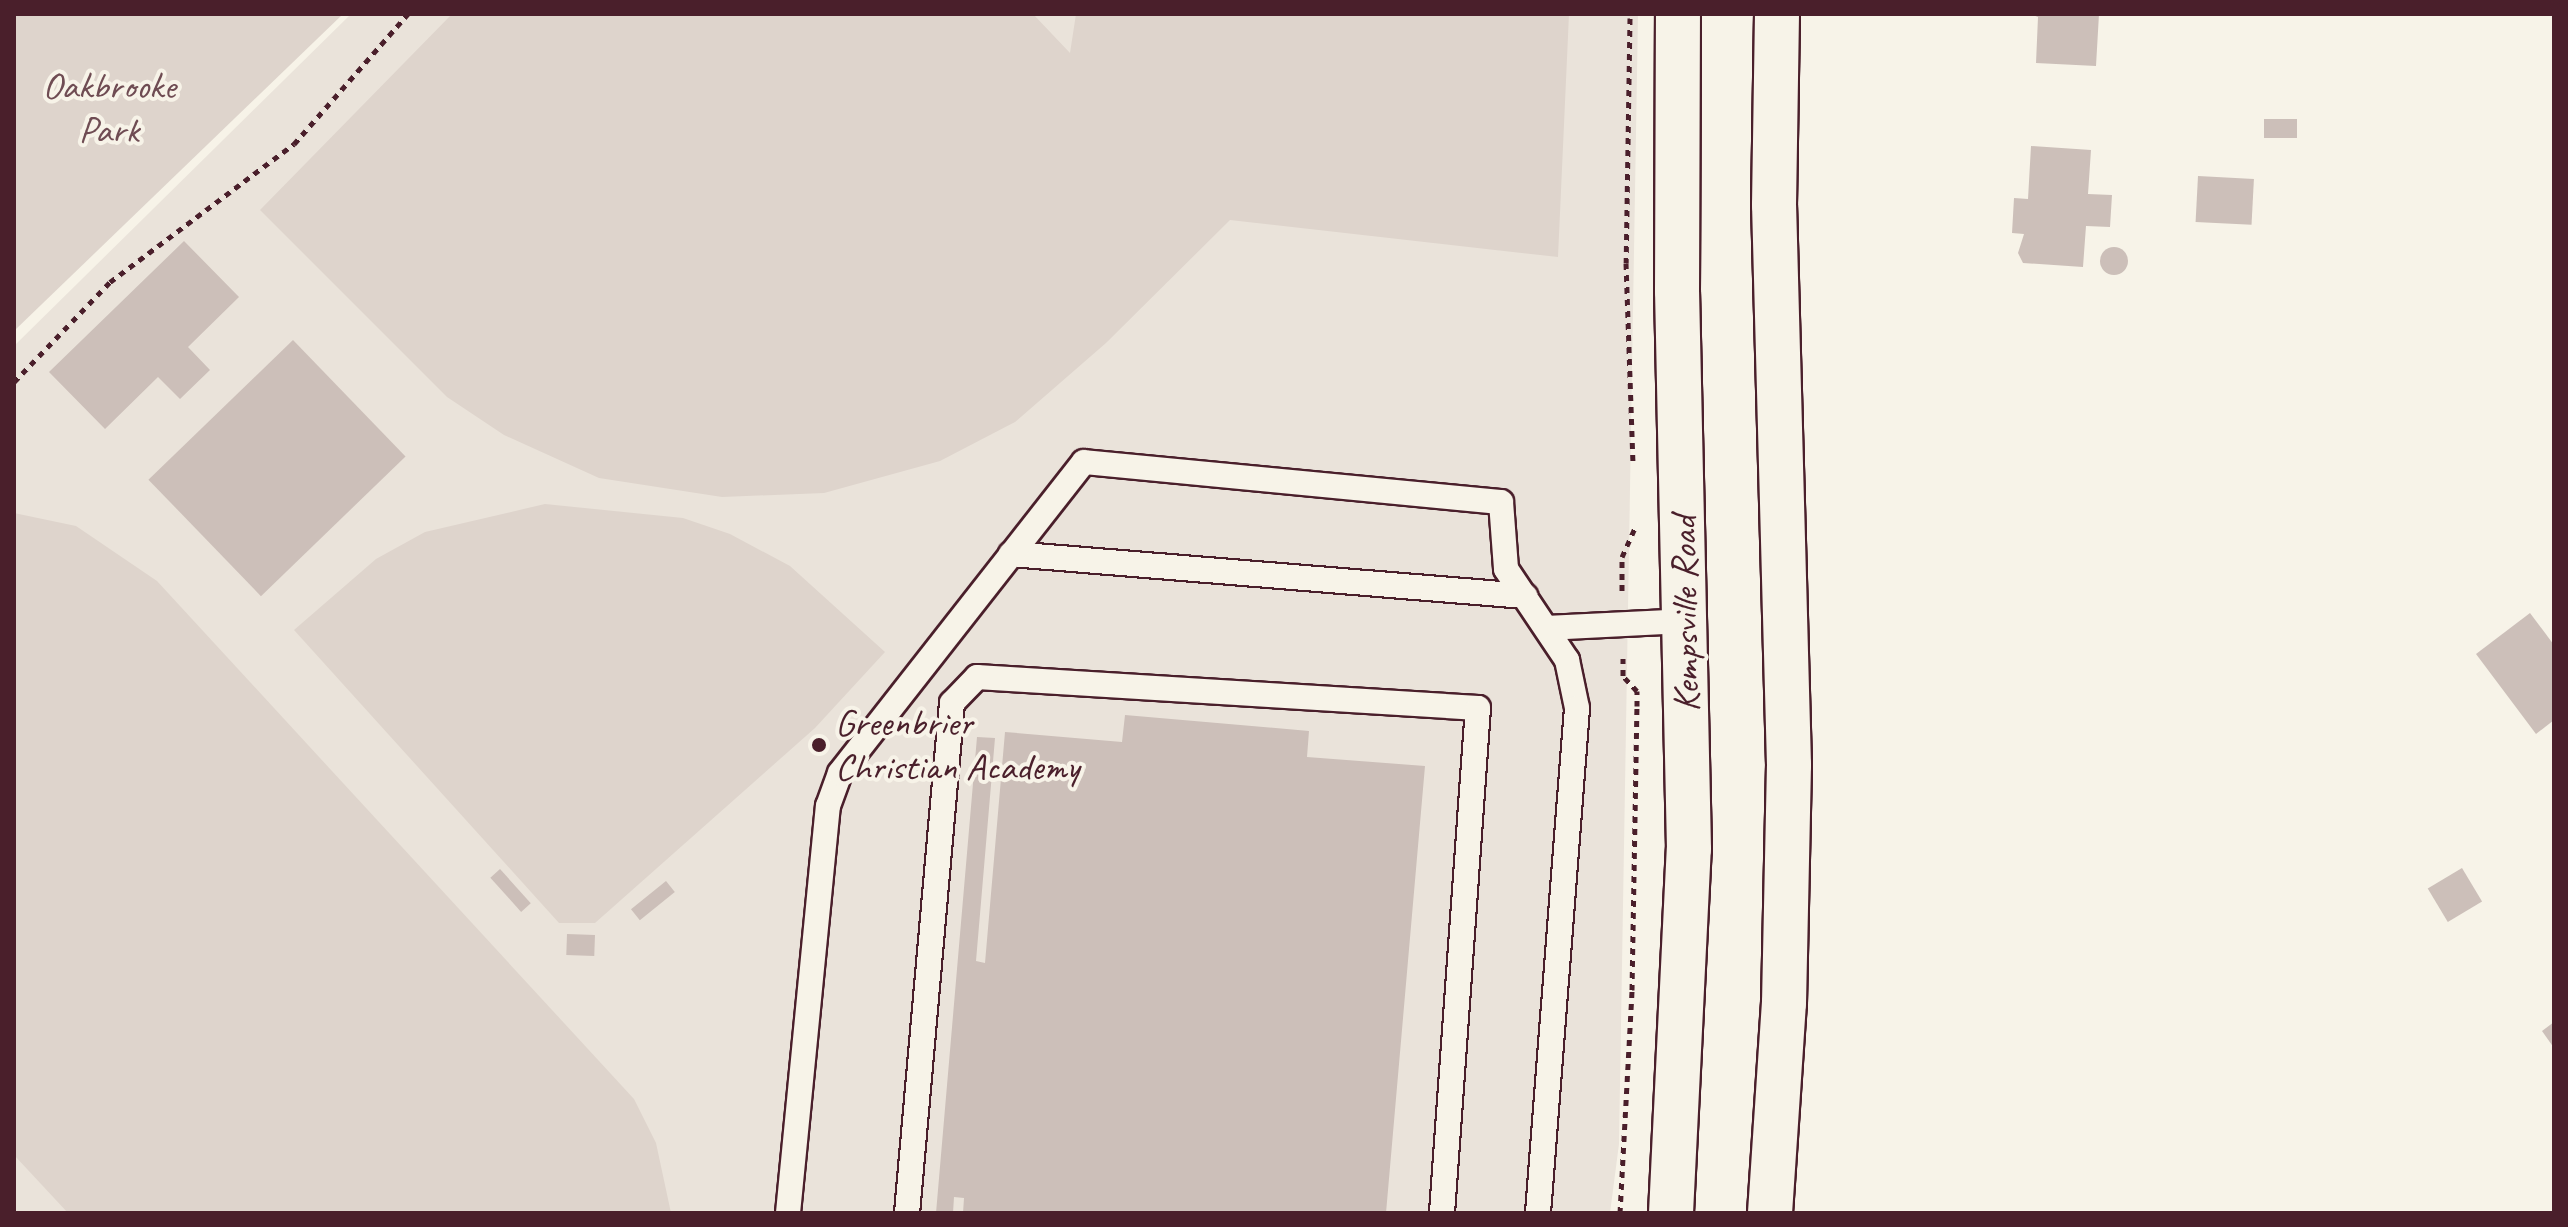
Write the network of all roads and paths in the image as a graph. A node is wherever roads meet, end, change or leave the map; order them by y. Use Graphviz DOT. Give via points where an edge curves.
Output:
graph roads {
  1 [pos="408,14"];
  2 [pos="1678,14"];
  3 [pos="1777,14"];
  4 [pos="14,382"];
  5 [pos="1011,554"];
  6 [pos="1525,596"];
  7 [pos="1687,621"];
  8 [pos="1548,628"];
  9 [pos="788,1213"];
  10 [pos="907,1213"];
  11 [pos="1442,1213"];
  12 [pos="1538,1213"];
  13 [pos="1671,1213"];
  14 [pos="1770,1213"];
  1 -- 4 [label="path" via="294,144 110,282"];
  2 -- 7 [label="main road, Kempsville Road" via="1677,307"];
  3 -- 14 [label="main road" via="1774,205 1789,765 1784,1003"];
  5 -- 6 [label="lane"];
  5 -- 6 [label="lane" via="1084,462 1501,502 1506,569"];
  5 -- 9 [label="lane" via="840,773 828,806"];
  6 -- 8 [label="lane"];
  7 -- 8 [label="lane"];
  7 -- 13 [label="main road, Kempsville Road" via="1689,865"];
  8 -- 12 [label="lane" via="1567,660 1577,708"];
  10 -- 11 [label="lane" via="952,703 977,677 1478,708"];
}
